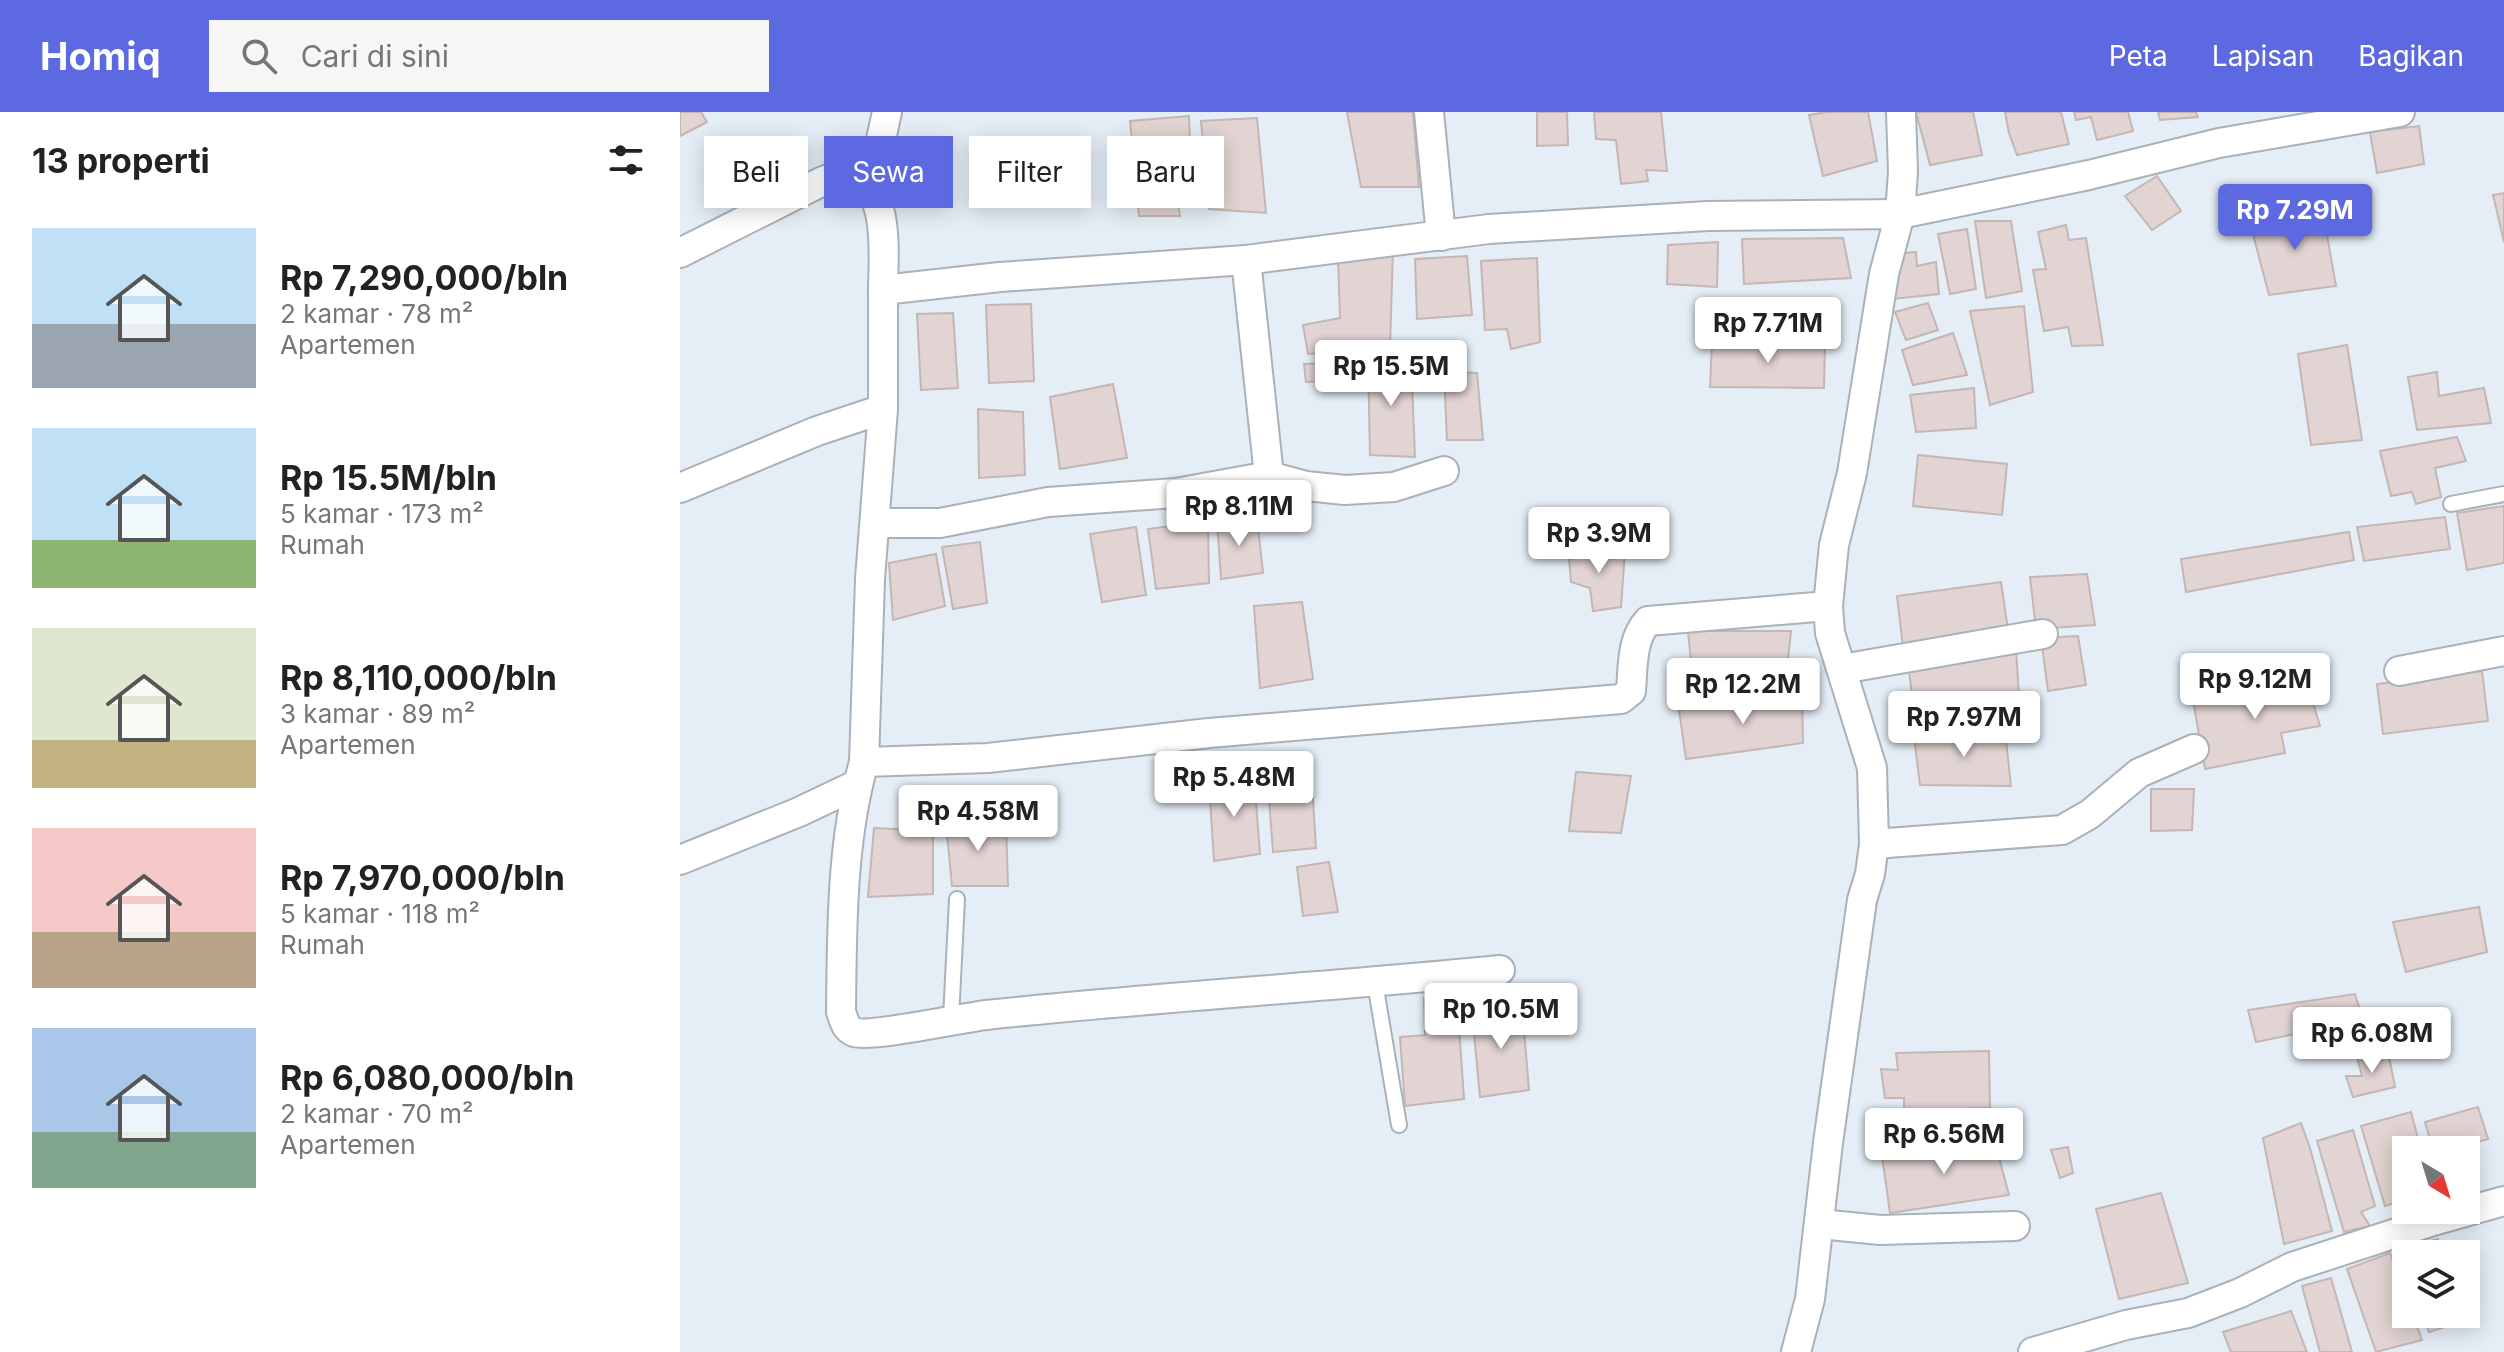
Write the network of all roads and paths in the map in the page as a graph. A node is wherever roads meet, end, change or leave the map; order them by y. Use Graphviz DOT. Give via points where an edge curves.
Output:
graph roads {
  1 [pos="887,112"];
  2 [pos="1429,112"];
  3 [pos="1901,112"];
  4 [pos="2400,112"];
  5 [pos="882,136"];
  6 [pos="824,181"];
  7 [pos="880,208"];
  8 [pos="1900,214"];
  9 [pos="1441,236"];
  10 [pos="680,253"];
  11 [pos="1246,260"];
  12 [pos="883,290"];
  13 [pos="883,409"];
  14 [pos="1444,471"];
  15 [pos="1269,476"];
  16 [pos="680,488"];
  17 [pos="2504,494"];
  18 [pos="2451,504"];
  19 [pos="876,523"];
  20 [pos="1828,606"];
  21 [pos="2043,634"];
  22 [pos="2504,651"];
  23 [pos="1842,669"];
  24 [pos="2399,671"];
  25 [pos="2194,749"];
  26 [pos="861,773"];
  27 [pos="1874,844"];
  28 [pos="680,860"];
  29 [pos="957,899"];
  30 [pos="1500,970"];
  31 [pos="1375,983"];
  32 [pos="951,1019"];
  33 [pos="1399,1125"];
  34 [pos="2504,1201"];
  35 [pos="1820,1224"];
  36 [pos="2015,1226"];
  37 [pos="1796,1352"];
  38 [pos="2033,1352"];
  1 -- 5 [label="street"];
  2 -- 9 [label="street"];
  3 -- 8 [label="street"];
  4 -- 8 [label="street" via="2219,143"];
  6 -- 10 [label="street"];
  7 -- 12 [label="street"];
  8 -- 9 [label="street" via="1708,216"];
  8 -- 20 [label="street" via="1834,545"];
  9 -- 11 [label="street"];
  11 -- 12 [label="street"];
  11 -- 15 [label="street"];
  12 -- 13 [label="street"];
  13 -- 16 [label="street"];
  13 -- 19 [label="street"];
  14 -- 15 [label="street" via="1394,487 1345,490"];
  15 -- 19 [label="street" via="1176,493 1048,502 940,523"];
  17 -- 18 [label="lane"];
  19 -- 26 [label="street"];
  20 -- 23 [label="street"];
  20 -- 26 [label="street" via="1648,621 1636,642 1631,691 1621,699 1209,733"];
  21 -- 23 [label="street"];
  22 -- 24 [label="street"];
  23 -- 27 [label="street" via="1872,768"];
  25 -- 27 [label="street" via="2139,773 2062,830"];
  26 -- 28 [label="street" via="799,812"];
  26 -- 32 [label="street" via="843,888 841,1012 847,1028 856,1033"];
  27 -- 35 [label="street" via="1862,900"];
  29 -- 32 [label="lane"];
  30 -- 31 [label="street"];
  31 -- 32 [label="street"];
  31 -- 33 [label="lane"];
  34 -- 38 [label="street" via="2292,1267 2188,1313"];
  35 -- 36 [label="street" via="1880,1230"];
  35 -- 37 [label="street"];
}
